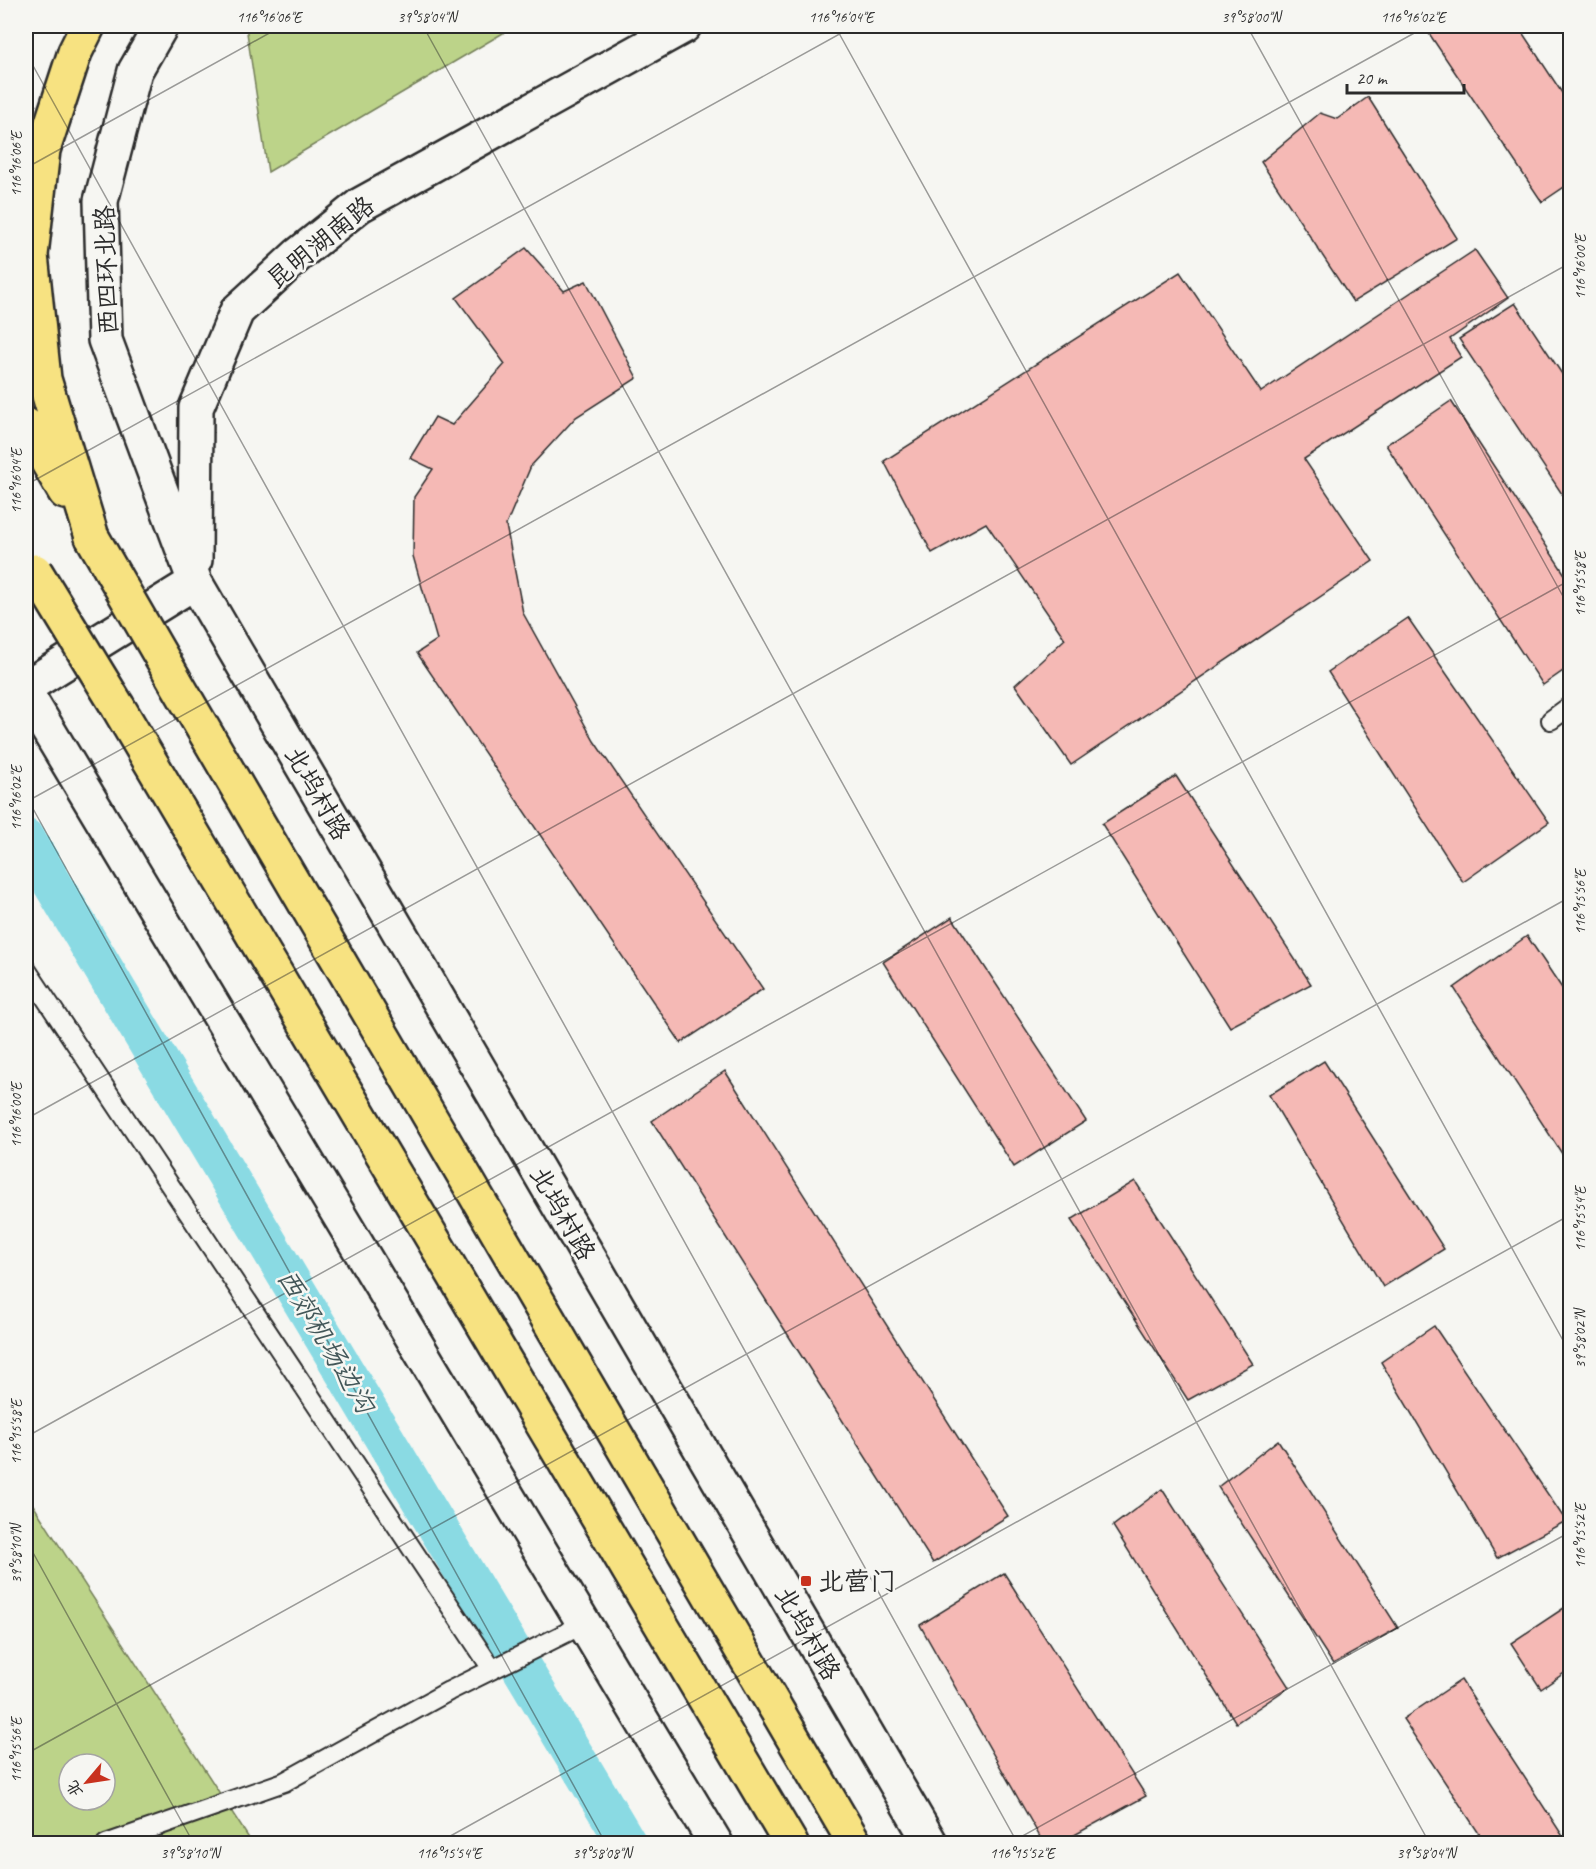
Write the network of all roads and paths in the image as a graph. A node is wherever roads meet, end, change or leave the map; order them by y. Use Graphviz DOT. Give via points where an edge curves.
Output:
graph roads {
  1 [pos="88,26"];
  2 [pos="161,26"];
  3 [pos="684,26"];
  4 [pos="26,425"];
  5 [pos="92,537"];
  6 [pos="29,562"];
  7 [pos="195,582"];
  8 [pos="26,687"];
  9 [pos="26,693"];
  10 [pos="1570,706"];
  11 [pos="1551,720"];
  12 [pos="26,969"];
  13 [pos="584,1624"];
  14 [pos="496,1668"];
  15 [pos="106,1844"];
  16 [pos="716,1844"];
  17 [pos="791,1844"];
  18 [pos="855,1844"];
  19 [pos="931,1844"];
  1 -- 5 [label="main road" via="75,52 43,150 31,255 44,379"];
  2 -- 7 [label="street, 西四环北路" via="135,71 101,201 105,340"];
  3 -- 7 [label="street, 昆明湖南路" via="360,205 237,311 196,408"];
  4 -- 5 [label="main road"];
  5 -- 18 [label="main road, bridge"];
  6 -- 17 [label="main road, bridge"];
  7 -- 8 [label="street"];
  7 -- 19 [label="street, 北坞村路"];
  9 -- 13 [label="street"];
  10 -- 11 [label="lane"];
  12 -- 14 [label="lane"];
  13 -- 14 [label="lane"];
  13 -- 16 [label="street"];
  14 -- 15 [label="lane" via="284,1782"];
}
